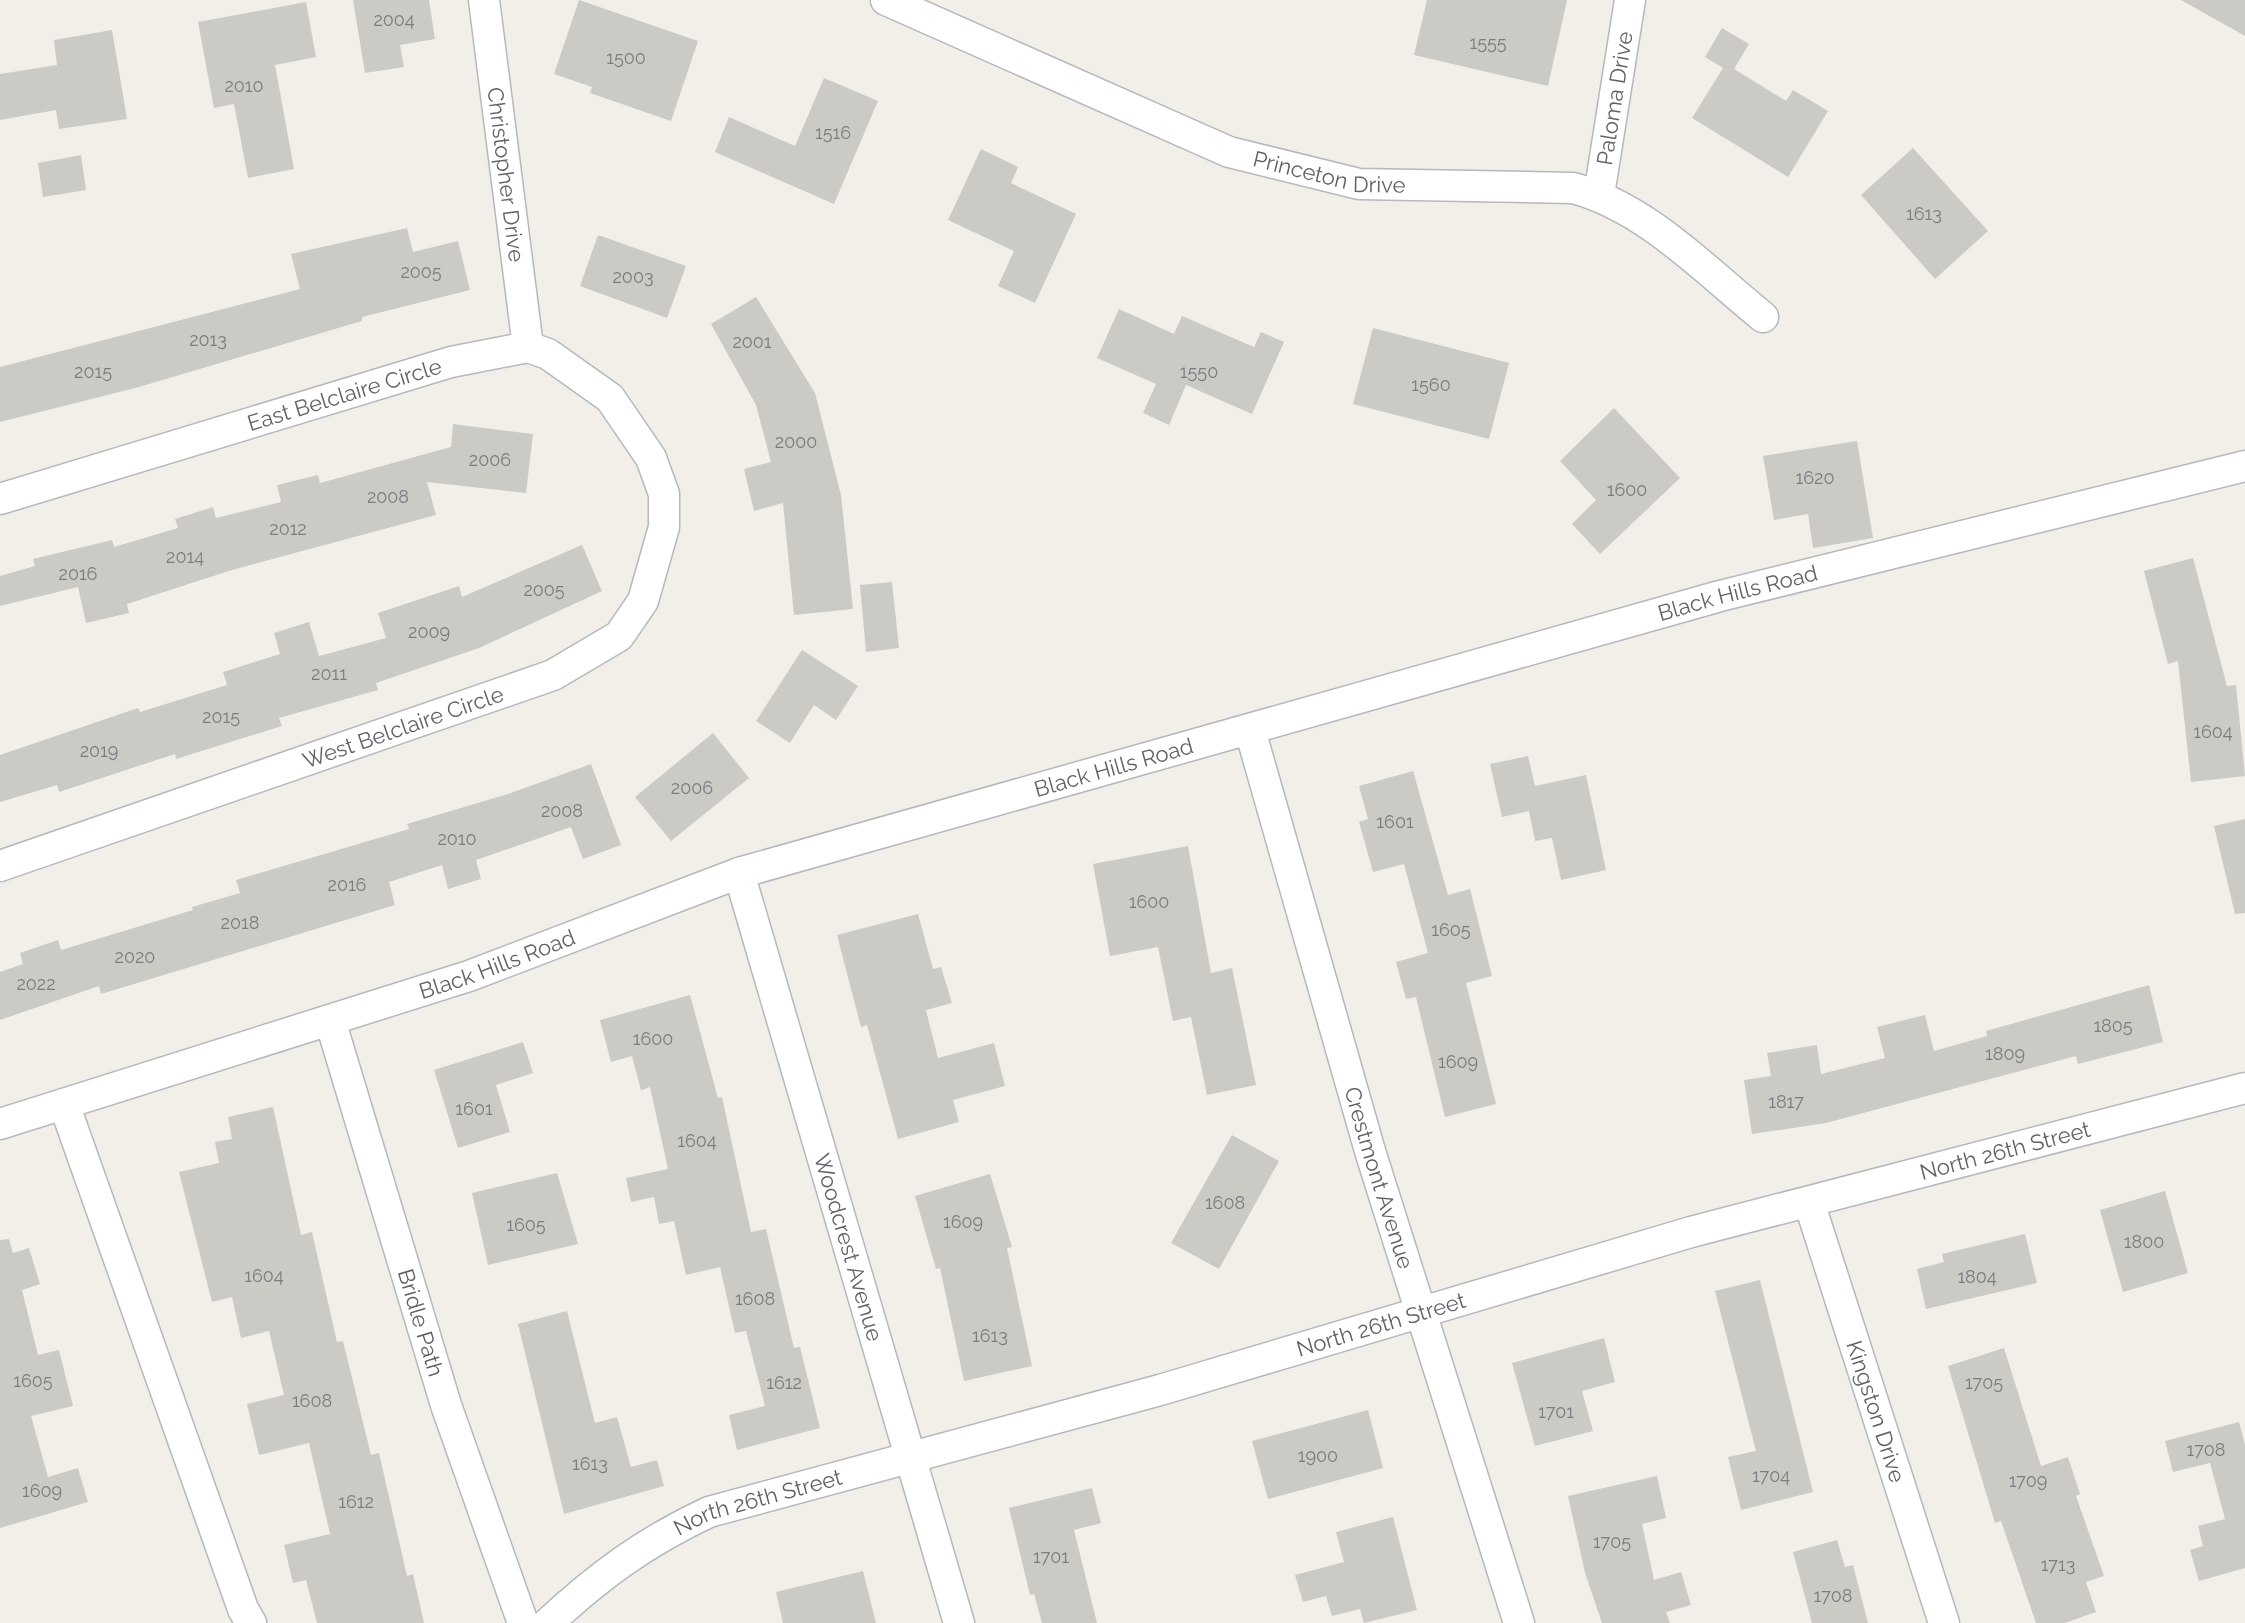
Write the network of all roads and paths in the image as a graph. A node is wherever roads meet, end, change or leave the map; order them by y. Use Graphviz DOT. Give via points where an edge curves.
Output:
graph roads {
  1 [pos="484,0"];
  2 [pos="886,0"];
  3 [pos="1630,0"];
  4 [pos="1599,195"];
  5 [pos="1763,317"];
  6 [pos="528,347"];
  7 [pos="2243,472"];
  8 [pos="0,499"];
  9 [pos="1250,730"];
  10 [pos="0,866"];
  11 [pos="739,873"];
  12 [pos="330,1020"];
  13 [pos="2245,1088"];
  14 [pos="64,1104"];
  15 [pos="0,1124"];
  16 [pos="1809,1202"];
  17 [pos="1422,1312"];
  18 [pos="908,1458"];
  19 [pos="251,1623"];
  20 [pos="523,1623"];
  21 [pos="548,1623"];
  22 [pos="959,1623"];
  23 [pos="1519,1623"];
  24 [pos="1944,1623"];
  1 -- 6 [label="street, Christopher Drive"];
  2 -- 4 [label="street, Princeton Drive" via="1229,152 1359,184 1573,188"];
  3 -- 4 [label="street, Paloma Drive"];
  4 -- 5 [label="street, Princeton Drive" via="1638,217"];
  6 -- 8 [label="street, East Belclaire Circle" via="451,362"];
  6 -- 10 [label="street, West Belclaire Circle" via="548,354 610,398 651,458 664,494 664,527 643,601 619,636 553,675"];
  7 -- 9 [label="street, Black Hills Road" via="1720,596"];
  9 -- 11 [label="street, Black Hills Road"];
  9 -- 17 [label="street, Crestmont Avenue" via="1370,1151"];
  11 -- 12 [label="street, Black Hills Road" via="469,976"];
  11 -- 18 [label="street, Woodcrest Avenue"];
  12 -- 14 [label="street, Black Hills Road"];
  12 -- 20 [label="street, Bridle Path" via="446,1405"];
  13 -- 16 [label="street, North 26th Street"];
  14 -- 15 [label="street, Black Hills Road"];
  14 -- 19 [label="street"];
  16 -- 17 [label="street, North 26th Street"];
  16 -- 24 [label="street, Kingston Drive"];
  17 -- 18 [label="street, North 26th Street"];
  17 -- 23 [label="street, Crestmont Avenue"];
  18 -- 21 [label="street, North 26th Street" via="709,1512 656,1537 611,1567"];
  18 -- 22 [label="street, Woodcrest Avenue"];
}
